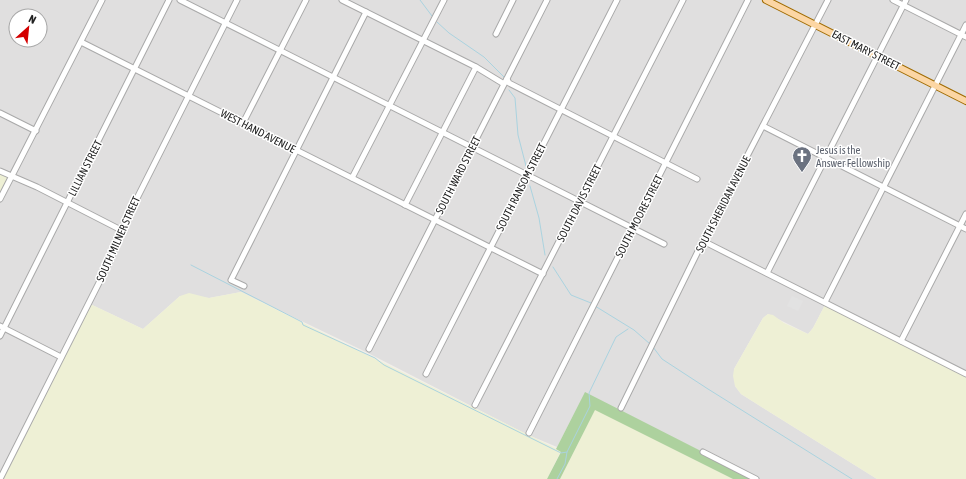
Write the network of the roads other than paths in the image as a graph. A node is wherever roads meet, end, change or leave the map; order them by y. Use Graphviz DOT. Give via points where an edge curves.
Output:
graph roads {
  1 [pos="102,0"];
  2 [pos="169,0"];
  3 [pos="180,0"];
  4 [pos="237,0"];
  5 [pos="306,0"];
  6 [pos="342,0"];
  7 [pos="444,0"];
  8 [pos="513,0"];
  9 [pos="547,0"];
  10 [pos="617,0"];
  11 [pos="683,0"];
  12 [pos="748,0"];
  13 [pos="766,0"];
  14 [pos="828,0"];
  15 [pos="893,0"];
  16 [pos="906,0"];
  17 [pos="904,6"];
  18 [pos="366,12"];
  19 [pos="226,23"];
  20 [pos="815,25"];
  21 [pos="966,25"];
  22 [pos="496,34"];
  23 [pos="964,36"];
  24 [pos="422,41"];
  25 [pos="81,42"];
  26 [pos="280,50"];
  27 [pos="878,56"];
  28 [pos="476,67"];
  29 [pos="135,69"];
  30 [pos="334,77"];
  31 [pos="505,82"];
  32 [pos="935,85"];
  33 [pos="188,96"];
  34 [pos="966,101"];
  35 [pos="389,105"];
  36 [pos="561,109"];
  37 [pos="0,113"];
  38 [pos="243,123"];
  39 [pos="763,126"];
  40 [pos="36,131"];
  41 [pos="443,132"];
  42 [pos="613,136"];
  43 [pos="472,147"];
  44 [pos="297,150"];
  45 [pos="826,158"];
  46 [pos="666,163"];
  47 [pos="0,171"];
  48 [pos="528,175"];
  49 [pos="12,177"];
  50 [pos="352,178"];
  51 [pos="697,179"];
  52 [pos="884,187"];
  53 [pos="0,198"];
  54 [pos="580,202"];
  55 [pos="67,203"];
  56 [pos="405,205"];
  57 [pos="966,214"];
  58 [pos="435,220"];
  59 [pos="960,226"];
  60 [pos="633,228"];
  61 [pos="966,228"];
  62 [pos="121,230"];
  63 [pos="703,242"];
  64 [pos="664,244"];
  65 [pos="490,248"];
  66 [pos="767,273"];
  67 [pos="543,274"];
  68 [pos="244,286"];
  69 [pos="825,302"];
  70 [pos="2,327"];
  71 [pos="0,336"];
  72 [pos="901,341"];
  73 [pos="369,349"];
  74 [pos="61,357"];
  75 [pos="426,374"];
  76 [pos="966,374"];
  77 [pos="476,405"];
  78 [pos="621,408"];
  79 [pos="529,433"];
  80 [pos="703,452"];
  81 [pos="0,479"];
  82 [pos="756,479"];
  1 -- 25 [label="street"];
  2 -- 29 [label="street, LILLIAN STREET"];
  3 -- 19 [label="street"];
  4 -- 19 [label="street, SOUTH MILNER STREET"];
  5 -- 26 [label="street"];
  6 -- 18 [label="street"];
  7 -- 24 [label="street"];
  8 -- 22 [label="street"];
  9 -- 31 [label="street, SOUTH WARD STREET"];
  10 -- 36 [label="street, SOUTH RANSOM STREET"];
  11 -- 42 [label="street, SOUTH DAVIS STREET"];
  12 -- 46 [label="street, SOUTH MOORE STREET"];
  13 -- 20 [label="main road, EAST MARY STREET"];
  14 -- 20 [label="street, SOUTH SHERIDAN AVENUE"];
  15 -- 17 [label="street"];
  16 -- 17 [label="street"];
  17 -- 23 [label="street"];
  17 -- 27 [label="street"];
  18 -- 24 [label="street"];
  18 -- 30 [label="street"];
  19 -- 26 [label="street"];
  19 -- 33 [label="street, SOUTH MILNER STREET"];
  20 -- 27 [label="main road, EAST MARY STREET"];
  20 -- 39 [label="street, SOUTH SHERIDAN AVENUE"];
  21 -- 23 [label="street"];
  23 -- 32 [label="street"];
  24 -- 28 [label="street"];
  24 -- 35 [label="street"];
  25 -- 29 [label="street, WEST HAND AVENUE"];
  25 -- 40 [label="street"];
  26 -- 30 [label="street"];
  26 -- 38 [label="street"];
  27 -- 32 [label="main road, EAST MARY STREET"];
  27 -- 45 [label="street"];
  28 -- 31 [label="street"];
  28 -- 41 [label="street"];
  29 -- 33 [label="street, WEST HAND AVENUE"];
  29 -- 55 [label="street, LILLIAN STREET"];
  30 -- 35 [label="street"];
  30 -- 44 [label="street"];
  31 -- 36 [label="street"];
  31 -- 43 [label="street, SOUTH WARD STREET"];
  32 -- 34 [label="main road, EAST MARY STREET"];
  32 -- 52 [label="street"];
  33 -- 38 [label="street, WEST HAND AVENUE"];
  33 -- 62 [label="street, SOUTH MILNER STREET"];
  35 -- 41 [label="street"];
  35 -- 50 [label="street"];
  36 -- 42 [label="street"];
  36 -- 48 [label="street, SOUTH RANSOM STREET"];
  37 -- 40 [label="street"];
  38 -- 44 [label="street, WEST HAND AVENUE"];
  39 -- 45 [label="street"];
  39 -- 63 [label="street, SOUTH SHERIDAN AVENUE"];
  40 -- 49 [label="street"];
  41 -- 43 [label="street"];
  41 -- 56 [label="street"];
  42 -- 46 [label="street"];
  42 -- 54 [label="street, SOUTH DAVIS STREET"];
  43 -- 48 [label="street"];
  43 -- 58 [label="street, SOUTH WARD STREET"];
  44 -- 50 [label="street, WEST HAND AVENUE"];
  44 -- 68 [label="street" via="231,280"];
  45 -- 52 [label="street"];
  45 -- 66 [label="street"];
  46 -- 51 [label="street"];
  46 -- 60 [label="street, SOUTH MOORE STREET"];
  47 -- 49 [label="street"];
  48 -- 54 [label="street"];
  48 -- 65 [label="street, SOUTH RANSOM STREET"];
  49 -- 53 [label="street"];
  49 -- 55 [label="street" via="36,186"];
  50 -- 56 [label="street, WEST HAND AVENUE"];
  52 -- 59 [label="street"];
  52 -- 69 [label="street"];
  54 -- 60 [label="street"];
  54 -- 67 [label="street, SOUTH DAVIS STREET"];
  55 -- 62 [label="street"];
  55 -- 70 [label="street, LILLIAN STREET"];
  56 -- 58 [label="street, WEST HAND AVENUE"];
  57 -- 59 [label="street"];
  58 -- 65 [label="street, WEST HAND AVENUE"];
  58 -- 73 [label="street, SOUTH WARD STREET"];
  59 -- 61 [label="street"];
  59 -- 72 [label="street"];
  60 -- 64 [label="street"];
  60 -- 79 [label="street, SOUTH MOORE STREET"];
  62 -- 74 [label="street, SOUTH MILNER STREET" via="110,261"];
  63 -- 66 [label="street"];
  63 -- 78 [label="street, SOUTH SHERIDAN AVENUE"];
  65 -- 67 [label="street, WEST HAND AVENUE"];
  65 -- 75 [label="street, SOUTH RANSOM STREET"];
  66 -- 69 [label="street"];
  67 -- 77 [label="street, SOUTH DAVIS STREET"];
  69 -- 72 [label="street"];
  70 -- 71 [label="street, LILLIAN STREET"];
  70 -- 74 [label="street"];
  72 -- 76 [label="street"];
  74 -- 81 [label="street, SOUTH MILNER STREET"];
  80 -- 82 [label="street"];
}
